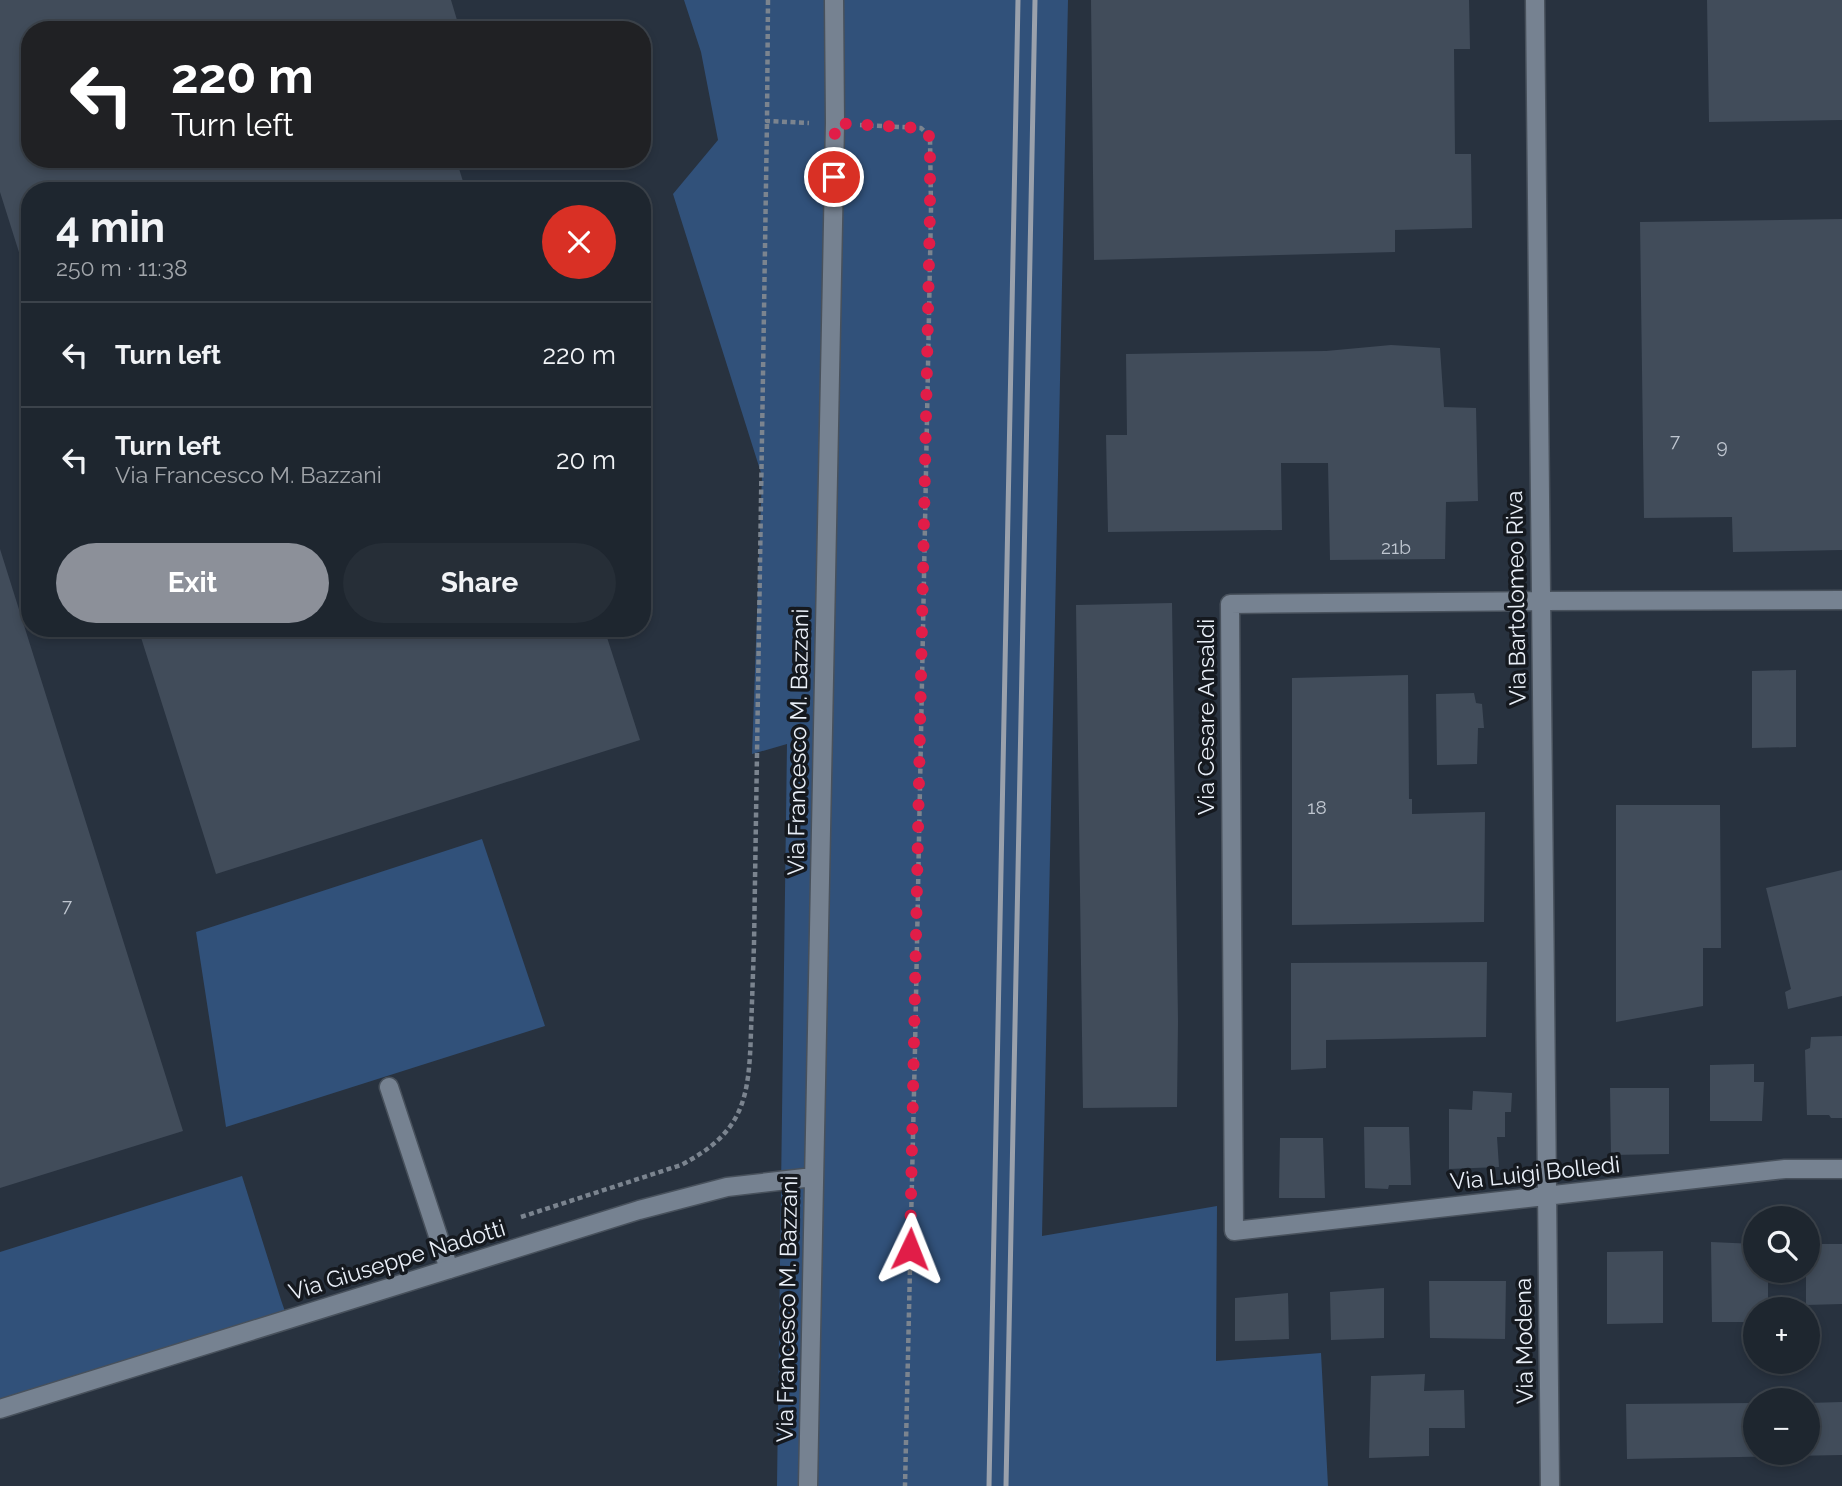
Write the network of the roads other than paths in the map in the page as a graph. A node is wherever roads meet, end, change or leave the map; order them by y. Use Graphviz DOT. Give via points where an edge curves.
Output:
graph roads {
  1 [pos="834,0"];
  2 [pos="1535,0"];
  3 [pos="1842,600"];
  4 [pos="1541,601"];
  5 [pos="389,1087"];
  6 [pos="1842,1169"];
  7 [pos="813,1177"];
  8 [pos="1547,1196"];
  9 [pos="1234,1231"];
  10 [pos="449,1269"];
  11 [pos="0,1409"];
  12 [pos="808,1486"];
  13 [pos="1550,1486"];
  1 -- 7 [label="street, Via Francesco M. Bazzani"];
  2 -- 4 [label="street, Via Bartolomeo Riva"];
  3 -- 4 [label="street, Via Cesare Ansaldi"];
  4 -- 8 [label="street, Via Bartolomeo Riva"];
  4 -- 9 [label="street, Via Cesare Ansaldi" via="1230,604"];
  5 -- 10 [label="street"];
  6 -- 8 [label="street, Via Luigi Bolledi" via="1785,1169"];
  7 -- 10 [label="street, Via Giuseppe Nadotti" via="727,1186"];
  7 -- 12 [label="street, Via Francesco M. Bazzani"];
  8 -- 9 [label="street, Via Luigi Bolledi"];
  8 -- 13 [label="street, Via Modena"];
  10 -- 11 [label="street, Via Giuseppe Nadotti"];
}
